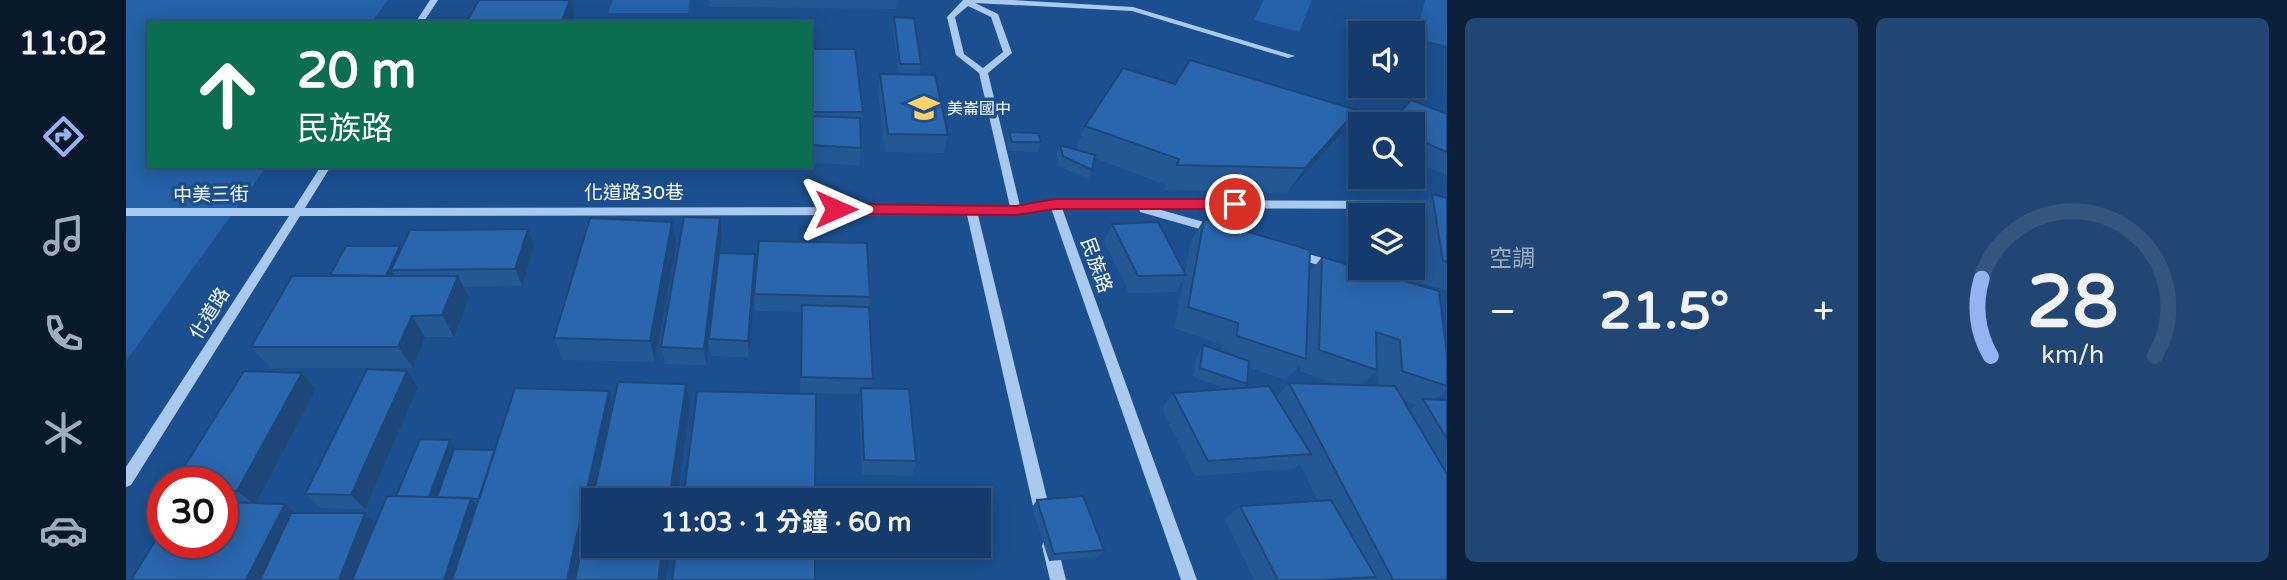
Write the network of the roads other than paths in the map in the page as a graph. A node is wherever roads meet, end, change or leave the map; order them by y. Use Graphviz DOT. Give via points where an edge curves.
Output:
graph roads {
  1 [pos="434,0"];
  2 [pos="967,1"];
  3 [pos="1131,4"];
  4 [pos="420,21"];
  5 [pos="1291,56"];
  6 [pos="983,72"];
  7 [pos="325,168"];
  8 [pos="1055,204"];
  9 [pos="1129,204"];
  10 [pos="1447,205"];
  11 [pos="971,209"];
  12 [pos="297,211"];
  13 [pos="1016,211"];
  14 [pos="126,212"];
  15 [pos="1220,231"];
  16 [pos="1285,251"];
  17 [pos="1348,269"];
  18 [pos="126,480"];
  19 [pos="1058,580"];
  20 [pos="1189,580"];
  1 -- 4 [label="street"];
  2 -- 3 [label="street"];
  2 -- 6 [label="street" via="951,17 960,55"];
  2 -- 6 [label="street" via="995,16 1008,53"];
  3 -- 5 [label="street"];
  6 -- 13 [label="street"];
  7 -- 12 [label="street, 化道路"];
  8 -- 9 [label="street"];
  8 -- 13 [label="street"];
  8 -- 20 [label="street, 民族路"];
  9 -- 10 [label="street"];
  9 -- 15 [label="street"];
  11 -- 12 [label="street, 化道路30巷"];
  11 -- 13 [label="street"];
  11 -- 19 [label="street"];
  12 -- 14 [label="street, 中美三街"];
  12 -- 18 [label="street, 化道路"];
  16 -- 17 [label="street"];
}
